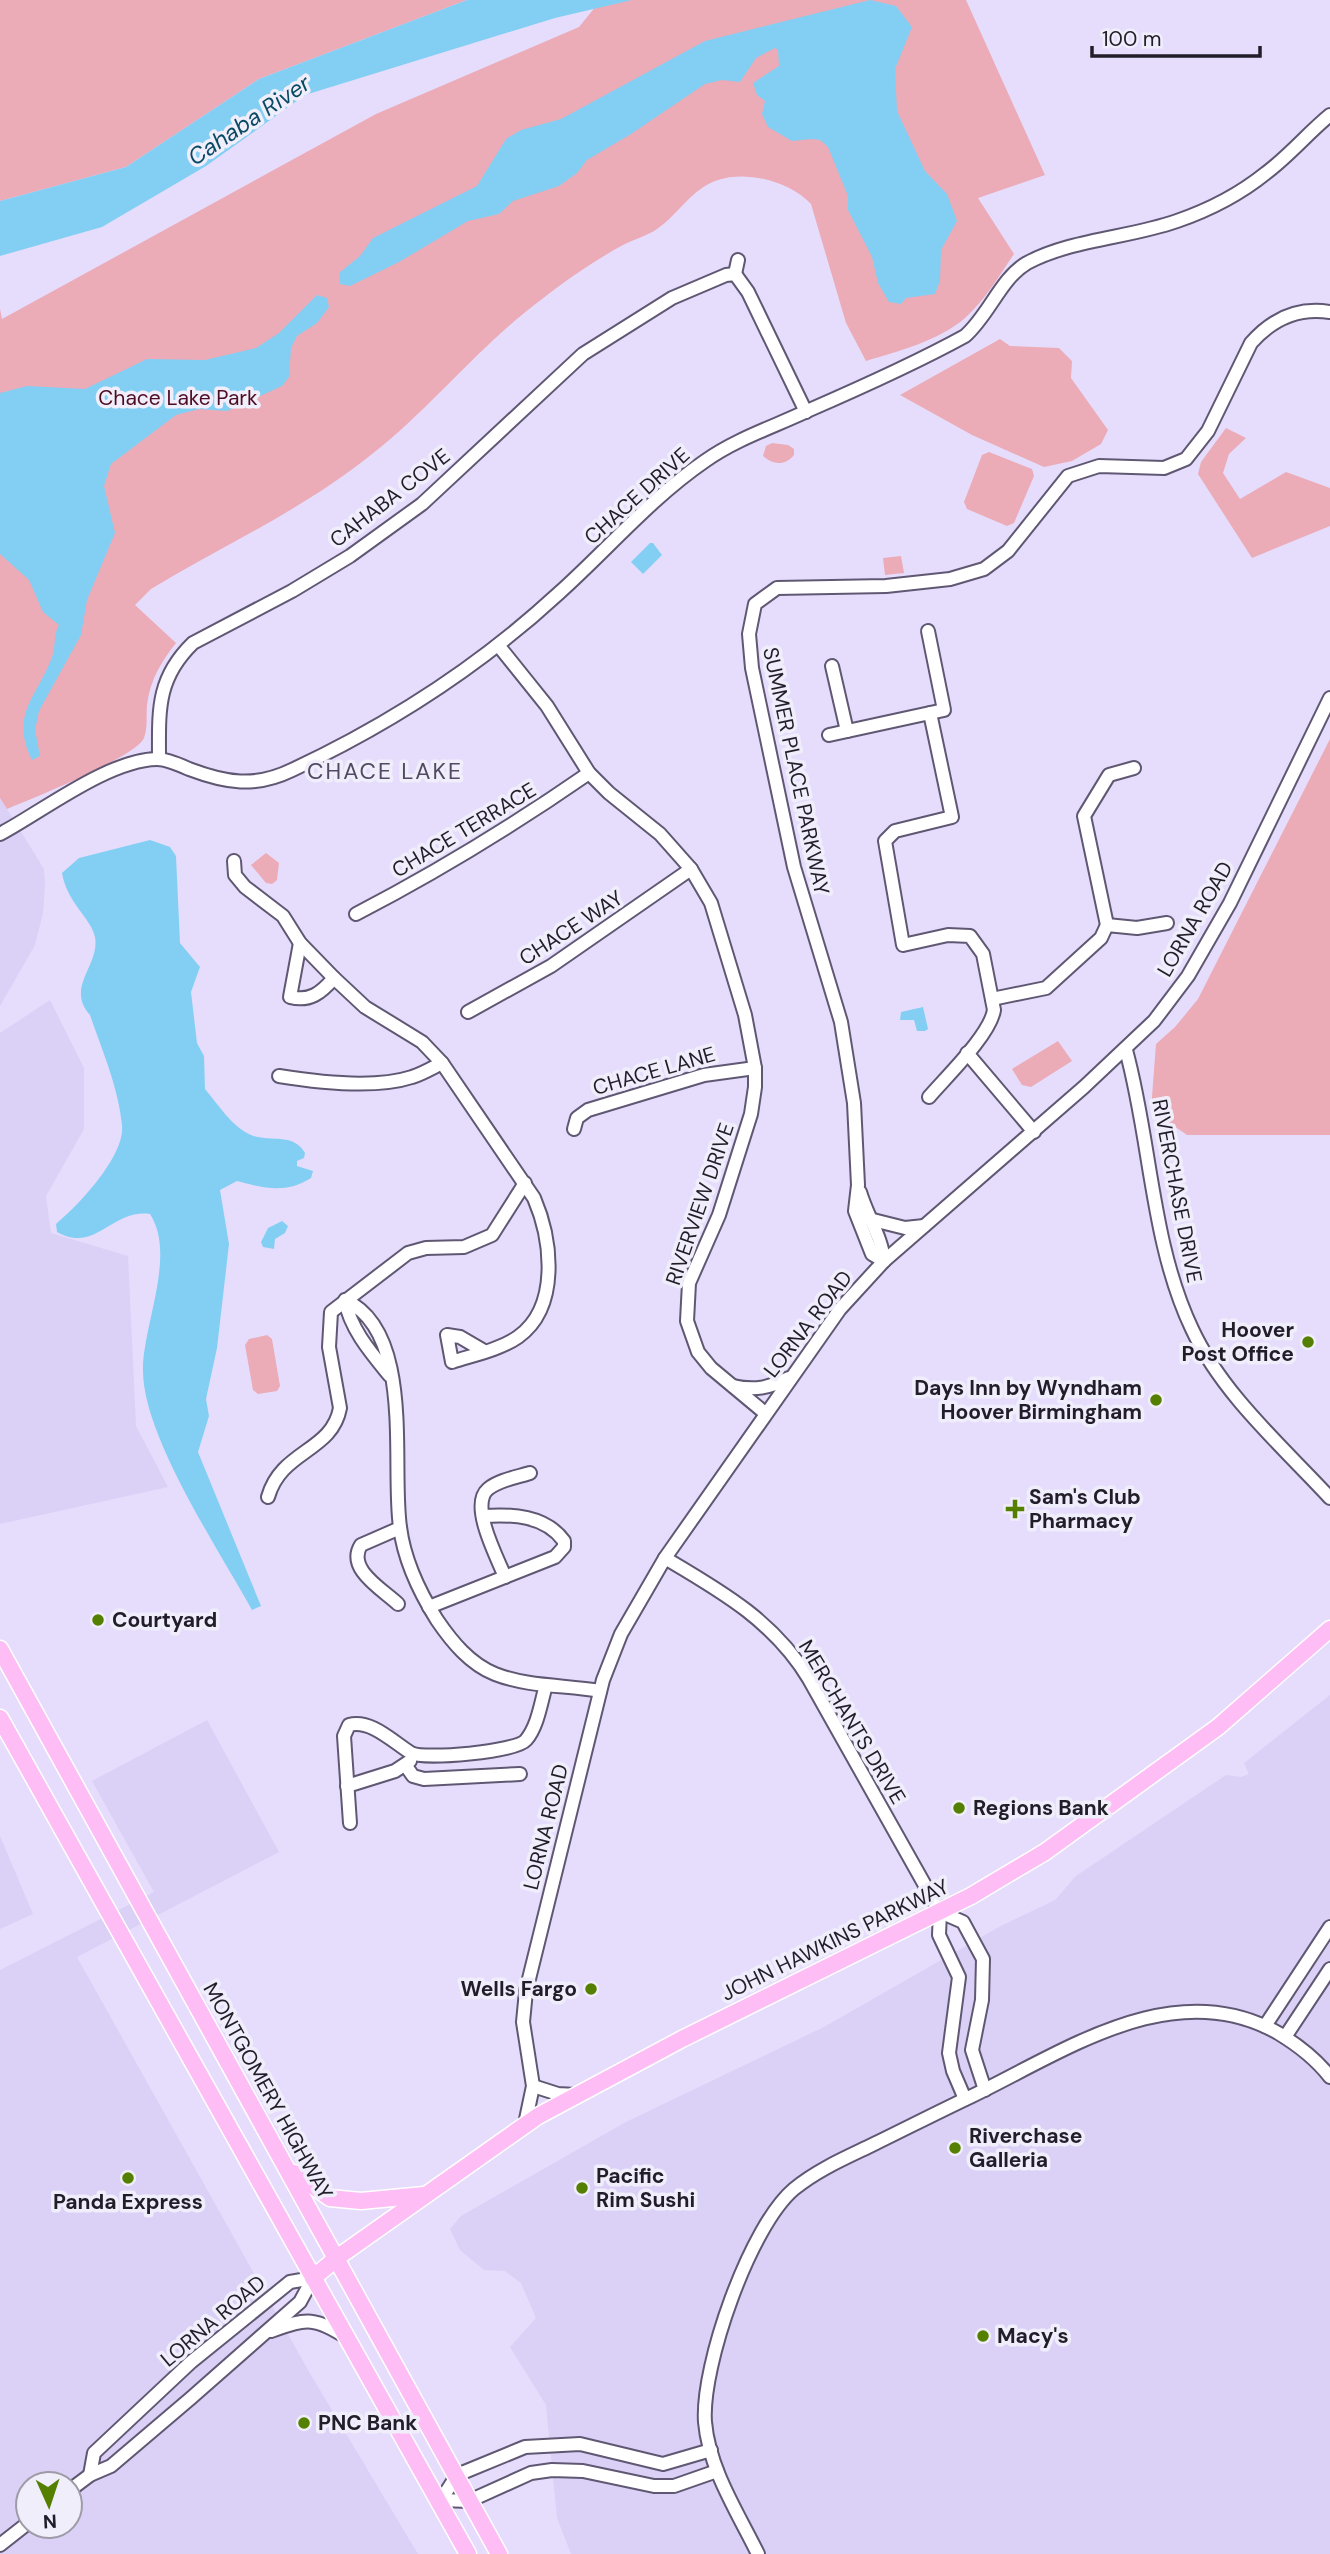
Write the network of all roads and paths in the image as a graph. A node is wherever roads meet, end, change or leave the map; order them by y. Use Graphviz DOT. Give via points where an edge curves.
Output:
graph roads {
  1 [pos="1330,116"];
  2 [pos="738,260"];
  3 [pos="735,274"];
  4 [pos="1330,313"];
  5 [pos="806,412"];
  6 [pos="928,631"];
  7 [pos="498,645"];
  8 [pos="832,666"];
  9 [pos="1330,698"];
  10 [pos="930,713"];
  11 [pos="847,731"];
  12 [pos="829,735"];
  13 [pos="159,759"];
  14 [pos="1135,768"];
  15 [pos="589,773"];
  16 [pos="0,834"];
  17 [pos="234,862"];
  18 [pos="691,869"];
  19 [pos="356,914"];
  20 [pos="1167,923"];
  21 [pos="1107,925"];
  22 [pos="300,943"];
  23 [pos="334,978"];
  24 [pos="992,999"];
  25 [pos="468,1012"];
  26 [pos="1126,1050"];
  27 [pos="967,1053"];
  28 [pos="442,1063"];
  29 [pos="755,1068"];
  30 [pos="278,1076"];
  31 [pos="929,1097"];
  32 [pos="574,1129"];
  33 [pos="1034,1132"];
  34 [pos="525,1183"];
  35 [pos="858,1185"];
  36 [pos="869,1219"];
  37 [pos="925,1226"];
  38 [pos="884,1261"];
  39 [pos="345,1300"];
  40 [pos="484,1351"];
  41 [pos="390,1376"];
  42 [pos="789,1378"];
  43 [pos="730,1386"];
  44 [pos="765,1413"];
  45 [pos="530,1473"];
  46 [pos="268,1497"];
  47 [pos="1330,1498"];
  48 [pos="483,1516"];
  49 [pos="400,1528"];
  50 [pos="665,1558"];
  51 [pos="505,1577"];
  52 [pos="398,1604"];
  53 [pos="429,1607"];
  54 [pos="1330,1629"];
  55 [pos="0,1649"];
  56 [pos="546,1685"];
  57 [pos="600,1691"];
  58 [pos="0,1718"];
  59 [pos="489,1752"];
  60 [pos="410,1760"];
  61 [pos="520,1774"];
  62 [pos="490,1775"];
  63 [pos="347,1786"];
  64 [pos="350,1823"];
  65 [pos="940,1912"];
  66 [pos="1330,1927"];
  67 [pos="1330,1969"];
  68 [pos="1265,2026"];
  69 [pos="1285,2037"];
  70 [pos="1330,2077"];
  71 [pos="533,2086"];
  72 [pos="985,2090"];
  73 [pos="576,2095"];
  74 [pos="965,2099"];
  75 [pos="525,2124"];
  76 [pos="286,2167"];
  77 [pos="426,2195"];
  78 [pos="338,2257"];
  79 [pos="313,2278"];
  80 [pos="264,2333"];
  81 [pos="348,2338"];
  82 [pos="711,2450"];
  83 [pos="717,2471"];
  84 [pos="457,2474"];
  85 [pos="90,2475"];
  86 [pos="84,2480"];
  87 [pos="441,2500"];
  88 [pos="469,2501"];
  89 [pos="14,2534"];
  90 [pos="0,2545"];
  91 [pos="468,2554"];
  92 [pos="499,2554"];
  93 [pos="758,2554"];
  1 -- 5 [label="street, CHACE DRIVE" via="1267,173 1222,202 1175,222 1026,264 1011,275 985,316 965,336"];
  2 -- 3 [label="street"];
  3 -- 5 [label="street"];
  3 -- 13 [label="street, CAHABA COVE" via="672,298 613,333 554,378 454,476 387,531 321,575 193,643 165,680 159,708"];
  4 -- 35 [label="street, SUMMER PLACE PARKWAY" via="1296,313 1261,331 1208,431 1186,459 1164,468 1099,466 1068,476 1008,551 984,569 950,579 886,586 777,588 755,604 749,634 752,668 794,867 841,1022 854,1103"];
  5 -- 7 [label="street, CHACE DRIVE" via="709,458 676,481 559,594"];
  6 -- 10 [label="street" via="944,710"];
  7 -- 13 [label="street, CHACE DRIVE" via="390,718 269,780 233,783"];
  7 -- 15 [label="street, RIVERVIEW DRIVE" via="547,706"];
  8 -- 11 [label="street"];
  9 -- 26 [label="street, LORNA ROAD" via="1204,949 1154,1021"];
  10 -- 11 [label="street"];
  10 -- 24 [label="street" via="952,817 895,831 885,841 903,945 948,935 970,936 983,954"];
  11 -- 12 [label="street"];
  13 -- 16 [label="street" via="116,770"];
  14 -- 21 [label="street" via="1109,775 1084,816"];
  15 -- 18 [label="street, RIVERVIEW DRIVE" via="660,834"];
  15 -- 19 [label="street, CHACE TERRACE" via="520,821"];
  17 -- 22 [label="street" via="235,875 283,916"];
  18 -- 25 [label="street, CHACE WAY" via="615,925"];
  18 -- 29 [label="street, RIVERVIEW DRIVE" via="711,903 745,1014"];
  20 -- 21 [label="street" via="1138,928"];
  21 -- 24 [label="street" via="1101,938 1046,988"];
  22 -- 23 [label="street"];
  22 -- 23 [label="street" via="290,997 313,996"];
  23 -- 28 [label="street" via="365,1007 422,1042"];
  24 -- 27 [label="street" via="993,1018"];
  26 -- 33 [label="street, LORNA ROAD"];
  26 -- 47 [label="street, RIVERCHASE DRIVE" via="1139,1096 1171,1272 1192,1330 1238,1397"];
  27 -- 31 [label="street"];
  27 -- 33 [label="street"];
  28 -- 30 [label="street" via="388,1081"];
  28 -- 34 [label="street"];
  29 -- 32 [label="street, CHACE LANE" via="704,1075 588,1110 577,1118"];
  29 -- 43 [label="street, RIVERVIEW DRIVE" via="751,1115 719,1215 692,1273 687,1299 687,1321 698,1352"];
  33 -- 37 [label="street, LORNA ROAD"];
  34 -- 39 [label="street" via="492,1235 464,1247 408,1253"];
  34 -- 40 [label="street" via="540,1214 547,1294 536,1318 518,1337"];
  35 -- 36 [label="street, SUMMER PLACE PARKWAY"];
  35 -- 38 [label="street, SUMMER PLACE PARKWAY" via="858,1225 872,1254"];
  36 -- 37 [label="street" via="905,1228"];
  36 -- 38 [label="street, SUMMER PLACE PARKWAY" via="883,1244"];
  37 -- 38 [label="street, LORNA ROAD"];
  38 -- 42 [label="street, LORNA ROAD" via="840,1309"];
  39 -- 41 [label="street" via="356,1329"];
  39 -- 41 [label="street" via="360,1307 374,1324"];
  39 -- 46 [label="street" via="331,1312 328,1331 338,1419 324,1437 286,1464 271,1484"];
  41 -- 49 [label="street" via="398,1409"];
  42 -- 43 [label="street" via="751,1390"];
  42 -- 44 [label="street, LORNA ROAD"];
  43 -- 44 [label="street, RIVERVIEW DRIVE"];
  44 -- 50 [label="street, LORNA ROAD"];
  45 -- 48 [label="street" via="488,1489 481,1498"];
  48 -- 51 [label="street"];
  48 -- 51 [label="street" via="523,1515 558,1532 564,1541 555,1557"];
  49 -- 52 [label="street" via="362,1545 356,1556 367,1577"];
  49 -- 53 [label="street"];
  50 -- 57 [label="street, LORNA ROAD" via="621,1634"];
  50 -- 65 [label="street, MERCHANTS DRIVE" via="737,1601 789,1651"];
  51 -- 53 [label="street"];
  53 -- 56 [label="street" via="447,1636 475,1662 495,1674"];
  54 -- 65 [label="main road, JOHN HAWKINS PARKWAY" via="1209,1734 1045,1852"];
  55 -- 76 [label="main road, MONTGOMERY HIGHWAY"];
  56 -- 57 [label="street"];
  56 -- 59 [label="street" via="525,1742"];
  57 -- 71 [label="street, LORNA ROAD" via="526,1991 523,2022"];
  58 -- 79 [label="main road"];
  59 -- 60 [label="street"];
  59 -- 62 [label="street"];
  60 -- 62 [label="street" via="413,1776 424,1779"];
  60 -- 63 [label="street"];
  60 -- 63 [label="street" via="362,1723 349,1724 344,1736"];
  61 -- 62 [label="street"];
  63 -- 64 [label="street"];
  65 -- 72 [label="street" via="963,1922 983,1959 982,2000 972,2050"];
  65 -- 73 [label="main road, JOHN HAWKINS PARKWAY"];
  65 -- 74 [label="street" via="939,1935 959,1977 949,2053"];
  66 -- 68 [label="street"];
  67 -- 69 [label="street"];
  68 -- 69 [label="street"];
  68 -- 72 [label="street" via="1217,2012 1180,2010 1151,2015 1116,2026"];
  69 -- 70 [label="street"];
  71 -- 73 [label="street"];
  71 -- 75 [label="street, LORNA ROAD"];
  72 -- 74 [label="street"];
  73 -- 75 [label="main road, JOHN HAWKINS PARKWAY"];
  74 -- 82 [label="street" via="814,2174 784,2198 766,2221 741,2277 710,2373 705,2422"];
  75 -- 77 [label="main road, JOHN HAWKINS PARKWAY"];
  76 -- 77 [label="main road" via="330,2198 361,2201"];
  76 -- 78 [label="main road, MONTGOMERY HIGHWAY"];
  77 -- 78 [label="main road, JOHN HAWKINS PARKWAY"];
  78 -- 79 [label="main road, JOHN HAWKINS PARKWAY"];
  78 -- 84 [label="main road, MONTGOMERY HIGHWAY"];
  79 -- 80 [label="street, LORNA ROAD" via="300,2302"];
  79 -- 81 [label="main road"];
  79 -- 85 [label="street, LORNA ROAD" via="290,2282 191,2362 94,2453"];
  80 -- 81 [label="street" via="308,2319"];
  80 -- 85 [label="street, LORNA ROAD" via="111,2466"];
  81 -- 87 [label="main road"];
  82 -- 83 [label="street"];
  82 -- 84 [label="street" via="663,2463 580,2444 543,2445 525,2447"];
  83 -- 88 [label="street" via="664,2486 552,2470 531,2473"];
  83 -- 93 [label="street"];
  84 -- 87 [label="street"];
  84 -- 88 [label="main road, MONTGOMERY HIGHWAY"];
  85 -- 86 [label="street, LORNA ROAD"];
  87 -- 88 [label="street"];
  87 -- 91 [label="main road"];
  88 -- 92 [label="main road, MONTGOMERY HIGHWAY"];
  89 -- 90 [label="street"];
}
